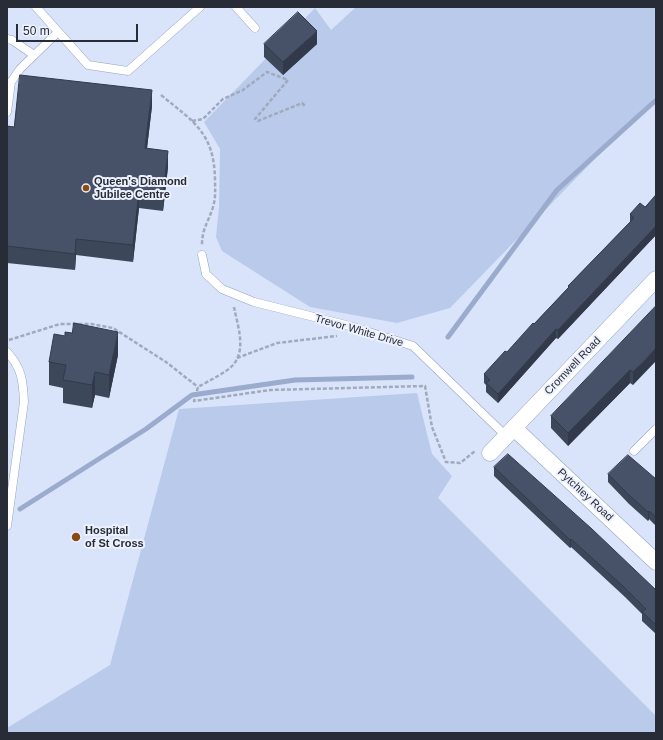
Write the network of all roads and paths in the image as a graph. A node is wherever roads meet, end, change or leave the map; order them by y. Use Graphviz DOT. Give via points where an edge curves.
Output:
graph roads {
  1 [pos="36,7"];
  2 [pos="200,7"];
  3 [pos="236,7"];
  4 [pos="255,28"];
  5 [pos="57,32"];
  6 [pos="7,39"];
  7 [pos="34,55"];
  8 [pos="161,95"];
  9 [pos="306,107"];
  10 [pos="7,112"];
  11 [pos="192,121"];
  12 [pos="202,255"];
  13 [pos="656,280"];
  14 [pos="222,289"];
  15 [pos="340,336"];
  16 [pos="7,341"];
  17 [pos="7,352"];
  18 [pos="237,359"];
  19 [pos="198,386"];
  20 [pos="656,429"];
  21 [pos="510,432"];
  22 [pos="634,451"];
  23 [pos="490,453"];
  24 [pos="7,526"];
  25 [pos="656,562"];
  1 -- 5 [label="lane"];
  2 -- 5 [label="lane" via="128,71 88,65"];
  3 -- 4 [label="lane"];
  5 -- 7 [label="lane"];
  6 -- 7 [label="lane"];
  7 -- 10 [label="lane" via="11,82"];
  8 -- 11 [label="path"];
  9 -- 11 [label="path" via="302,103 258,121 255,119 288,80 267,72 243,90 223,99 203,119"];
  11 -- 12 [label="path" via="206,138 215,165 216,194 213,208 205,222"];
  12 -- 14 [label="lane, Trevor White Drive" via="206,274"];
  13 -- 21 [label="street, Cromwell Road"];
  14 -- 18 [label="path" via="232,300 240,338"];
  14 -- 21 [label="lane, Trevor White Drive" via="254,302 350,326 413,346"];
  15 -- 18 [label="path" via="277,343"];
  16 -- 19 [label="path" via="60,324 92,324 113,328"];
  17 -- 24 [label="lane" via="18,365 24,402"];
  18 -- 19 [label="path" via="233,365"];
  19 -- 23 [label="path" via="194,401 270,390 425,386 432,427 446,462 460,463 482,445"];
  20 -- 22 [label="lane"];
  21 -- 23 [label="street, Cromwell Road"];
  21 -- 25 [label="street, Pytchley Road"];
}
